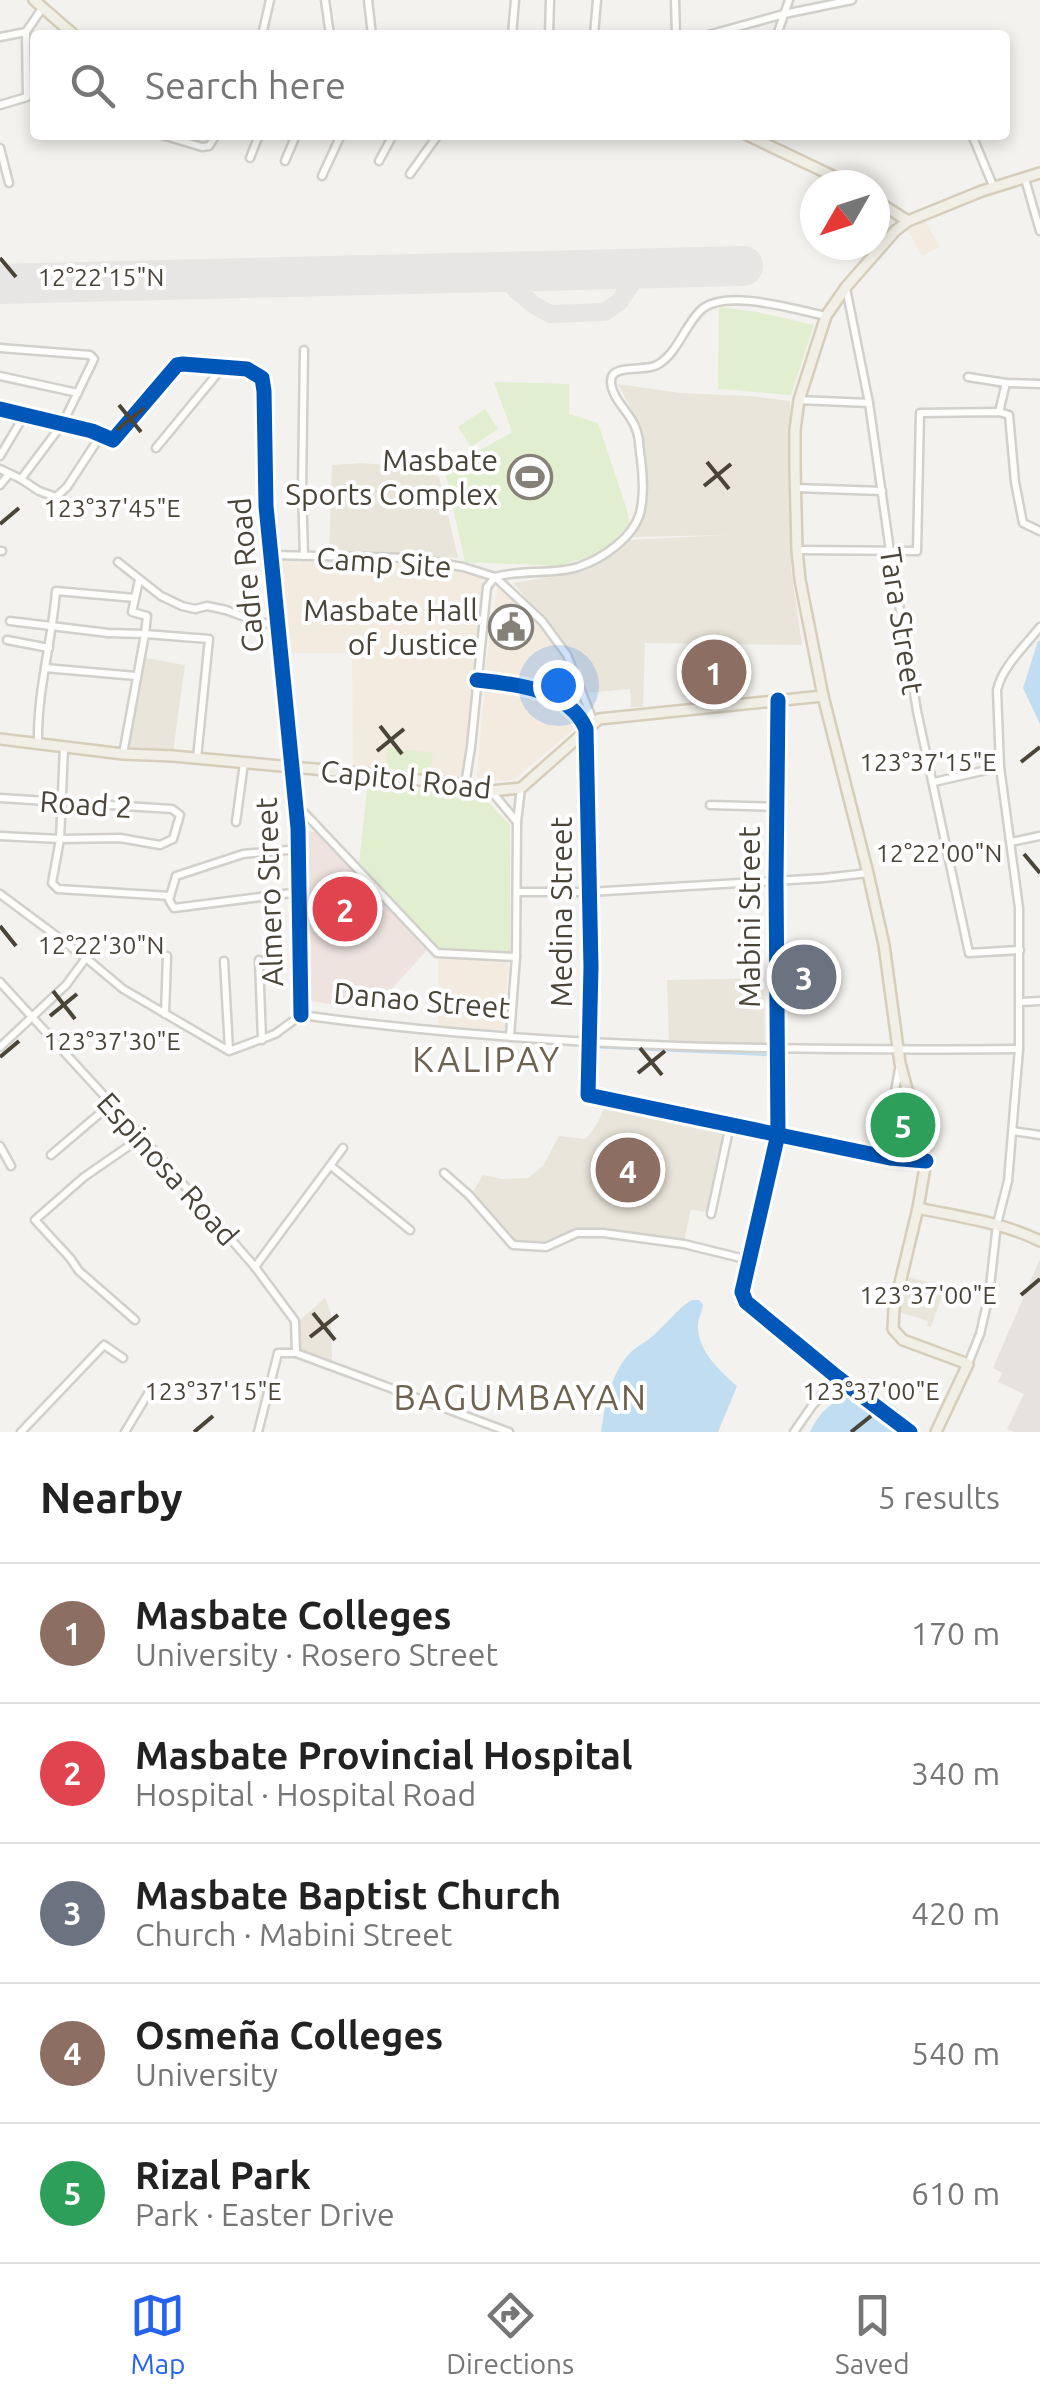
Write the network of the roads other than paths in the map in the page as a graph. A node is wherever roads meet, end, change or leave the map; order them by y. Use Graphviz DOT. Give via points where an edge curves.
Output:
graph roads {
  1 [pos="34,0"];
  2 [pos="270,0"];
  3 [pos="324,0"];
  4 [pos="368,0"];
  5 [pos="515,0"];
  6 [pos="550,0"];
  7 [pos="596,0"];
  8 [pos="674,0"];
  9 [pos="789,0"];
  10 [pos="852,0"];
  11 [pos="44,7"];
  12 [pos="784,14"];
  13 [pos="69,30"];
  14 [pos="263,30"];
  15 [pos="329,30"];
  16 [pos="371,30"];
  17 [pos="512,30"];
  18 [pos="549,30"];
  19 [pos="594,30"];
  20 [pos="676,30"];
  21 [pos="736,30"];
  22 [pos="779,30"];
  23 [pos="26,32"];
  24 [pos="0,37"];
  25 [pos="30,61"];
  26 [pos="30,84"];
  27 [pos="0,105"];
  28 [pos="179,140"];
  29 [pos="213,140"];
  30 [pos="257,140"];
  31 [pos="294,140"];
  32 [pos="339,140"];
  33 [pos="390,140"];
  34 [pos="434,140"];
  35 [pos="758,140"];
  36 [pos="974,140"];
  37 [pos="0,148"];
  38 [pos="250,158"];
  39 [pos="379,161"];
  40 [pos="284,162"];
  41 [pos="820,170"];
  42 [pos="1040,173"];
  43 [pos="410,174"];
  44 [pos="322,176"];
  45 [pos="1024,179"];
  46 [pos="9,183"];
  47 [pos="994,188"];
  48 [pos="890,210"];
  49 [pos="908,221"];
  50 [pos="1040,231"];
  51 [pos="846,287"];
  52 [pos="826,316"];
  53 [pos="1,348"];
  54 [pos="304,350"];
  55 [pos="0,358"];
  56 [pos="223,367"];
  57 [pos="0,376"];
  58 [pos="968,377"];
  59 [pos="1006,382"];
  60 [pos="1040,384"];
  61 [pos="78,392"];
  62 [pos="798,400"];
  63 [pos="870,403"];
  64 [pos="0,409"];
  65 [pos="999,412"];
  66 [pos="26,414"];
  67 [pos="64,423"];
  68 [pos="101,435"];
  69 [pos="156,448"];
  70 [pos="0,456"];
  71 [pos="0,469"];
  72 [pos="9,474"];
  73 [pos="22,479"];
  74 [pos="0,485"];
  75 [pos="796,488"];
  76 [pos="882,491"];
  77 [pos="1040,531"];
  78 [pos="796,550"];
  79 [pos="890,550"];
  80 [pos="272,555"];
  81 [pos="304,556"];
  82 [pos="118,562"];
  83 [pos="495,577"];
  84 [pos="139,580"];
  85 [pos="135,598"];
  86 [pos="10,621"];
  87 [pos="54,625"];
  88 [pos="277,625"];
  89 [pos="1040,627"];
  90 [pos="145,634"];
  91 [pos="7,640"];
  92 [pos="50,648"];
  93 [pos="45,668"];
  94 [pos="136,676"];
  95 [pos="477,680"];
  96 [pos="822,696"];
  97 [pos="778,700"];
  98 [pos="590,711"];
  99 [pos="580,715"];
  100 [pos="590,726"];
  101 [pos="0,739"];
  102 [pos="38,742"];
  103 [pos="64,747"];
  104 [pos="123,754"];
  105 [pos="197,758"];
  106 [pos="244,763"];
  107 [pos="291,768"];
  108 [pos="1000,768"];
  109 [pos="934,782"];
  110 [pos="465,785"];
  111 [pos="521,788"];
  112 [pos="491,791"];
  113 [pos="0,798"];
  114 [pos="62,802"];
  115 [pos="296,804"];
  116 [pos="710,805"];
  117 [pos="777,807"];
  118 [pos="236,822"];
  119 [pos="517,822"];
  120 [pos="298,828"];
  121 [pos="324,834"];
  122 [pos="0,836"];
  123 [pos="1040,836"];
  124 [pos="60,839"];
  125 [pos="1010,842"];
  126 [pos="300,849"];
  127 [pos="868,873"];
  128 [pos="776,881"];
  129 [pos="300,892"];
  130 [pos="518,892"];
  131 [pos="590,892"];
  132 [pos="0,894"];
  133 [pos="170,896"];
  134 [pos="1020,950"];
  135 [pos="167,956"];
  136 [pos="516,957"];
  137 [pos="86,958"];
  138 [pos="259,960"];
  139 [pos="224,961"];
  140 [pos="0,982"];
  141 [pos="1040,1000"];
  142 [pos="1020,1002"];
  143 [pos="164,1014"];
  144 [pos="301,1015"];
  145 [pos="33,1017"];
  146 [pos="510,1036"];
  147 [pos="262,1040"];
  148 [pos="589,1041"];
  149 [pos="0,1047"];
  150 [pos="777,1048"];
  151 [pos="1020,1049"];
  152 [pos="899,1050"];
  153 [pos="229,1052"];
  154 [pos="900,1063"];
  155 [pos="111,1104"];
  156 [pos="730,1126"];
  157 [pos="1013,1132"];
  158 [pos="778,1134"];
  159 [pos="1040,1135"];
  160 [pos="142,1137"];
  161 [pos="0,1146"];
  162 [pos="342,1148"];
  163 [pos="51,1155"];
  164 [pos="890,1158"];
  165 [pos="926,1161"];
  166 [pos="11,1166"];
  167 [pos="331,1166"];
  168 [pos="444,1173"];
  169 [pos="918,1208"];
  170 [pos="712,1214"];
  171 [pos="997,1224"];
  172 [pos="410,1230"];
  173 [pos="1040,1240"];
  174 [pos="749,1260"];
  175 [pos="255,1267"];
  176 [pos="135,1320"];
  177 [pos="296,1353"];
  178 [pos="123,1358"];
  179 [pos="968,1364"];
  180 [pos="838,1377"];
  181 [pos="149,1392"];
  182 [pos="22,1432"];
  183 [pos="126,1432"];
  184 [pos="258,1432"];
  185 [pos="510,1432"];
  186 [pos="794,1432"];
  187 [pos="910,1432"];
  188 [pos="936,1432"];
  1 -- 11 [label="main road"];
  2 -- 14 [label="street"];
  3 -- 15 [label="street"];
  4 -- 16 [label="street"];
  5 -- 17 [label="street"];
  6 -- 18 [label="street"];
  7 -- 19 [label="street"];
  8 -- 20 [label="street"];
  9 -- 12 [label="street"];
  10 -- 12 [label="street"];
  11 -- 13 [label="main road"];
  11 -- 23 [label="street"];
  12 -- 21 [label="street"];
  12 -- 22 [label="street"];
  23 -- 24 [label="street"];
  23 -- 25 [label="street"];
  26 -- 27 [label="street" via="27,97"];
  28 -- 29 [label="street" via="202,147"];
  30 -- 38 [label="street"];
  31 -- 40 [label="street"];
  32 -- 44 [label="street"];
  33 -- 39 [label="street"];
  34 -- 43 [label="street"];
  35 -- 41 [label="main road"];
  36 -- 47 [label="street"];
  37 -- 46 [label="street"];
  42 -- 45 [label="main road"];
  45 -- 47 [label="main road"];
  45 -- 50 [label="street"];
  47 -- 49 [label="main road"];
  48 -- 49 [label="main road"];
  49 -- 51 [label="main road"];
  51 -- 52 [label="main road"];
  51 -- 63 [label="street, Tara Street"];
  52 -- 62 [label="main road"];
  52 -- 83 [label="street" via="720,301 702,308 662,363 613,374 614,390 637,430 642,470 633,527 576,568"];
  53 -- 55 [label="street"];
  53 -- 61 [label="street" via="93,356"];
  54 -- 81 [label="street"];
  56 -- 68 [label="street" via="177,365 113,440"];
  56 -- 69 [label="street"];
  56 -- 80 [label="street, Cadre Road" via="262,378"];
  57 -- 61 [label="street"];
  58 -- 59 [label="street"];
  59 -- 60 [label="street"];
  59 -- 65 [label="street"];
  61 -- 67 [label="street"];
  62 -- 63 [label="street"];
  62 -- 75 [label="main road"];
  63 -- 76 [label="street, Tara Street"];
  64 -- 66 [label="street"];
  65 -- 77 [label="street" via="1009,415 1023,523"];
  65 -- 79 [label="street" via="920,413 917,551"];
  66 -- 67 [label="street"];
  66 -- 70 [label="street"];
  67 -- 68 [label="street"];
  67 -- 73 [label="street"];
  68 -- 73 [label="street" via="56,497"];
  71 -- 72 [label="street"];
  72 -- 73 [label="street"];
  72 -- 74 [label="street"];
  75 -- 76 [label="street"];
  75 -- 78 [label="main road"];
  76 -- 79 [label="street, Tara Street"];
  78 -- 79 [label="street"];
  78 -- 96 [label="main road"];
  79 -- 109 [label="street, Tara Street"];
  80 -- 81 [label="street, Camp Site"];
  80 -- 88 [label="street, Cadre Road"];
  81 -- 83 [label="street, Camp Site" via="410,558"];
  82 -- 84 [label="street"];
  83 -- 95 [label="street" via="488,588"];
  83 -- 98 [label="street" via="542,621 567,656"];
  84 -- 85 [label="street"];
  84 -- 88 [label="street" via="182,606"];
  85 -- 87 [label="street" via="56,591"];
  85 -- 90 [label="street" via="132,612 147,616"];
  86 -- 87 [label="street"];
  87 -- 90 [label="street"];
  87 -- 92 [label="street"];
  88 -- 107 [label="street, Cadre Road"];
  89 -- 108 [label="street" via="997,686"];
  90 -- 94 [label="street"];
  90 -- 105 [label="street" via="210,640"];
  91 -- 92 [label="street"];
  92 -- 93 [label="street"];
  93 -- 94 [label="street"];
  93 -- 102 [label="street"];
  94 -- 104 [label="street"];
  95 -- 99 [label="street" via="530,687"];
  95 -- 110 [label="street"];
  96 -- 97 [label="main road"];
  96 -- 127 [label="main road"];
  97 -- 100 [label="main road" via="609,717"];
  97 -- 117 [label="street, Mabini Street"];
  98 -- 99 [label="street"];
  98 -- 100 [label="street"];
  99 -- 100 [label="street"];
  100 -- 111 [label="main road"];
  100 -- 131 [label="street, Medina Street"];
  101 -- 102 [label="main road, Capitol Road"];
  102 -- 103 [label="main road, Capitol Road"];
  103 -- 104 [label="main road, Capitol Road"];
  103 -- 114 [label="street"];
  104 -- 105 [label="main road, Capitol Road"];
  105 -- 106 [label="main road, Capitol Road"];
  106 -- 107 [label="main road, Capitol Road"];
  106 -- 118 [label="street"];
  107 -- 110 [label="main road, Capitol Road"];
  107 -- 115 [label="street, Almero Street"];
  108 -- 109 [label="street"];
  108 -- 125 [label="street"];
  109 -- 134 [label="street, Tara Street" via="969,953"];
  110 -- 112 [label="main road, Capitol Road"];
  111 -- 112 [label="main road, Capitol Road"];
  111 -- 119 [label="street"];
  112 -- 119 [label="street"];
  113 -- 114 [label="street, Road 2"];
  114 -- 124 [label="street"];
  114 -- 124 [label="street, Road 2" via="172,809 180,815 167,844"];
  115 -- 120 [label="street, Almero Street"];
  115 -- 121 [label="street"];
  116 -- 117 [label="street"];
  117 -- 128 [label="street, Mabini Street"];
  119 -- 130 [label="street"];
  120 -- 121 [label="street"];
  120 -- 126 [label="street, Almero Street"];
  121 -- 136 [label="street" via="437,953"];
  122 -- 124 [label="street"];
  123 -- 125 [label="street"];
  124 -- 133 [label="street" via="52,884 58,889"];
  125 -- 134 [label="street"];
  126 -- 129 [label="street, Almero Street"];
  126 -- 133 [label="street" via="243,854 176,876"];
  127 -- 128 [label="street"];
  127 -- 152 [label="main road"];
  128 -- 131 [label="street"];
  128 -- 150 [label="street, Mabini Street"];
  129 -- 133 [label="street" via="174,908"];
  129 -- 144 [label="street, Almero Street"];
  130 -- 131 [label="street"];
  130 -- 136 [label="street"];
  131 -- 148 [label="street, Medina Street"];
  132 -- 137 [label="street"];
  134 -- 142 [label="street"];
  135 -- 143 [label="street"];
  136 -- 146 [label="street"];
  137 -- 143 [label="street"];
  137 -- 145 [label="street"];
  138 -- 147 [label="street"];
  139 -- 153 [label="street"];
  140 -- 145 [label="street, Espinosa Road"];
  141 -- 142 [label="street"];
  142 -- 151 [label="street"];
  143 -- 153 [label="street"];
  144 -- 146 [label="street, Danao Street"];
  144 -- 147 [label="street"];
  145 -- 149 [label="street"];
  145 -- 155 [label="street, Espinosa Road"];
  146 -- 148 [label="street, Danao Street"];
  147 -- 153 [label="street"];
  148 -- 150 [label="street, Danao Street"];
  148 -- 156 [label="street, Medina Street" via="588,1095"];
  150 -- 152 [label="street, Danao Street"];
  150 -- 158 [label="street, Mabini Street"];
  151 -- 152 [label="street, Danao Street"];
  151 -- 157 [label="street"];
  152 -- 154 [label="main road"];
  154 -- 164 [label="street"];
  154 -- 165 [label="main road"];
  155 -- 160 [label="street, Espinosa Road"];
  155 -- 163 [label="street"];
  156 -- 158 [label="street"];
  156 -- 170 [label="street"];
  157 -- 159 [label="street"];
  157 -- 171 [label="street"];
  158 -- 164 [label="street"];
  158 -- 174 [label="street, Mabini Street"];
  160 -- 175 [label="street, Espinosa Road"];
  160 -- 176 [label="street" via="35,1220"];
  161 -- 166 [label="street"];
  162 -- 167 [label="street"];
  164 -- 165 [label="street"];
  165 -- 169 [label="main road"];
  167 -- 172 [label="street"];
  167 -- 175 [label="street"];
  168 -- 174 [label="street" via="512,1245 546,1246 577,1233 603,1233"];
  169 -- 171 [label="main road"];
  169 -- 179 [label="main road" via="892,1328 902,1340"];
  171 -- 173 [label="main road"];
  171 -- 179 [label="street" via="989,1296"];
  174 -- 180 [label="street, Mabini Street" via="746,1302"];
  175 -- 177 [label="street, Espinosa Road" via="295,1321"];
  177 -- 184 [label="street" via="278,1352"];
  177 -- 185 [label="street"];
  178 -- 182 [label="street" via="104,1345"];
  179 -- 188 [label="main road"];
  180 -- 186 [label="street"];
  180 -- 187 [label="street"];
  181 -- 183 [label="street"];
}
